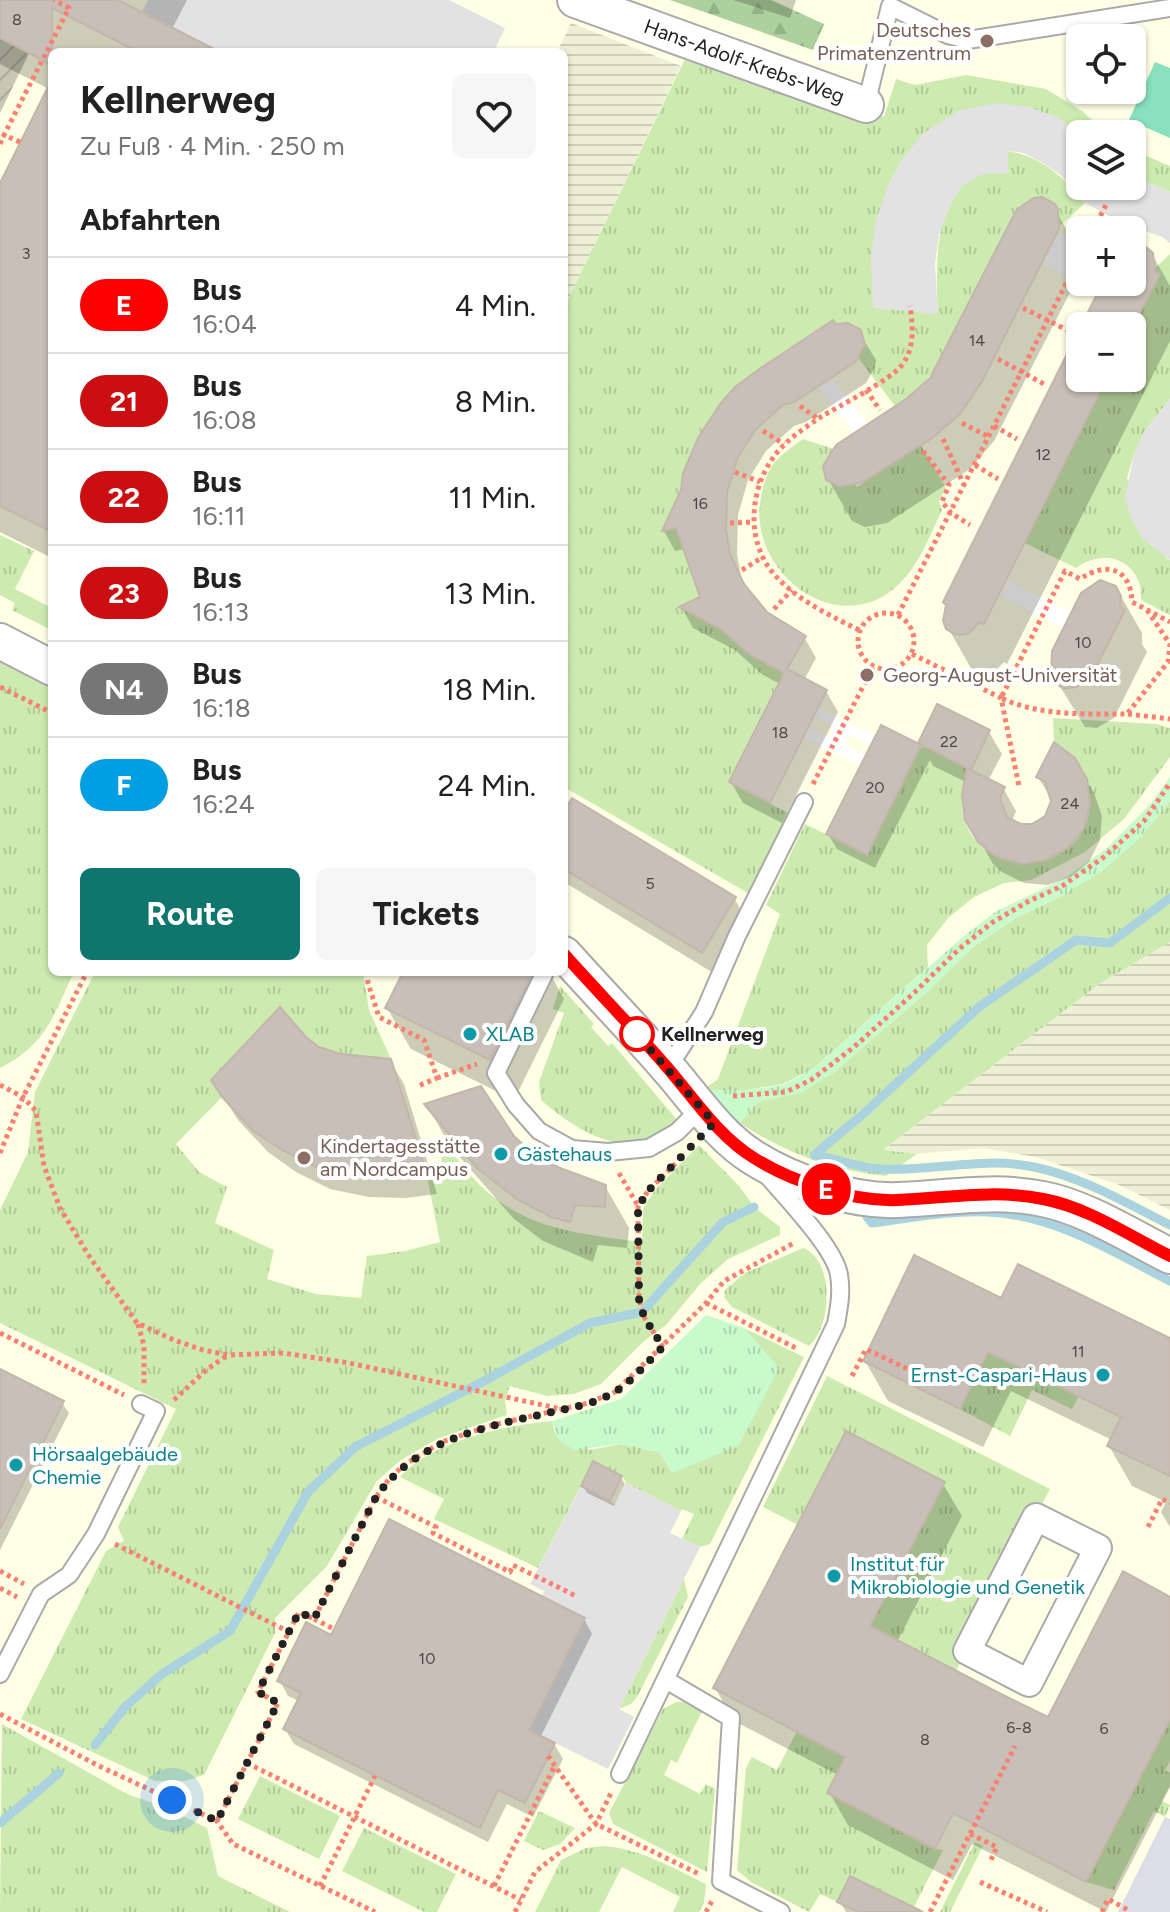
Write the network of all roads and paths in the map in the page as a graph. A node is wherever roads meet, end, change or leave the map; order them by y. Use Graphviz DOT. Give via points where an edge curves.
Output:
graph roads {
  1 [pos="54,0"];
  2 [pos="575,0"];
  3 [pos="885,2"];
  4 [pos="1170,8"];
  5 [pos="49,48"];
  6 [pos="48,49"];
  7 [pos="866,105"];
  8 [pos="4,135"];
  9 [pos="20,142"];
  10 [pos="0,144"];
  11 [pos="1107,203"];
  12 [pos="1100,216"];
  13 [pos="1066,284"];
  14 [pos="910,306"];
  15 [pos="1023,308"];
  16 [pos="1047,321"];
  17 [pos="1066,330"];
  18 [pos="998,359"];
  19 [pos="1022,372"];
  20 [pos="1044,384"];
  21 [pos="866,390"];
  22 [pos="800,406"];
  23 [pos="880,410"];
  24 [pos="818,419"];
  25 [pos="962,423"];
  26 [pos="994,426"];
  27 [pos="763,431"];
  28 [pos="989,437"];
  29 [pos="943,439"];
  30 [pos="1017,439"];
  31 [pos="784,444"];
  32 [pos="923,451"];
  33 [pos="975,465"];
  34 [pos="735,472"];
  35 [pos="998,479"];
  36 [pos="760,482"];
  37 [pos="964,486"];
  38 [pos="951,513"];
  39 [pos="754,522"];
  40 [pos="730,523"];
  41 [pos="970,525"];
  42 [pos="763,557"];
  43 [pos="742,570"];
  44 [pos="792,590"];
  45 [pos="774,609"];
  46 [pos="1147,610"];
  47 [pos="898,615"];
  48 [pos="1170,622"];
  49 [pos="859,630"];
  50 [pos="0,641"];
  51 [pos="912,654"];
  52 [pos="48,666"];
  53 [pos="873,667"];
  54 [pos="0,687"];
  55 [pos="1001,698"];
  56 [pos="48,711"];
  57 [pos="1127,714"];
  58 [pos="1170,719"];
  59 [pos="1170,783"];
  60 [pos="1019,786"];
  61 [pos="804,802"];
  62 [pos="568,958"];
  63 [pos="85,976"];
  64 [pos="367,976"];
  65 [pos="543,976"];
  66 [pos="496,1073"];
  67 [pos="437,1078"];
  68 [pos="0,1085"];
  69 [pos="418,1086"];
  70 [pos="23,1097"];
  71 [pos="693,1098"];
  72 [pos="595,1152"];
  73 [pos="0,1153"];
  74 [pos="752,1157"];
  75 [pos="638,1207"];
  76 [pos="813,1232"];
  77 [pos="1170,1256"];
  78 [pos="706,1303"];
  79 [pos="137,1323"];
  80 [pos="0,1333"];
  81 [pos="663,1347"];
  82 [pos="228,1355"];
  83 [pos="819,1359"];
  84 [pos="852,1376"];
  85 [pos="926,1378"];
  86 [pos="149,1407"];
  87 [pos="562,1409"];
  88 [pos="376,1497"];
  89 [pos="1170,1503"];
  90 [pos="1036,1517"];
  91 [pos="1148,1527"];
  92 [pos="96,1534"];
  93 [pos="576,1596"];
  94 [pos="314,1619"];
  95 [pos="334,1629"];
  96 [pos="289,1632"];
  97 [pos="0,1674"];
  98 [pos="666,1680"];
  99 [pos="0,1714"];
  100 [pos="1015,1746"];
  101 [pos="548,1756"];
  102 [pos="247,1763"];
  103 [pos="555,1765"];
  104 [pos="620,1774"];
  105 [pos="375,1776"];
  106 [pos="355,1817"];
  107 [pos="217,1821"];
  108 [pos="596,1824"];
  109 [pos="970,1834"];
  110 [pos="990,1862"];
  111 [pos="721,1881"];
  112 [pos="980,1882"];
  113 [pos="320,1886"];
  114 [pos="494,1886"];
  115 [pos="521,1900"];
  116 [pos="1130,1911"];
  117 [pos="375,1912"];
  118 [pos="515,1912"];
  119 [pos="706,1912"];
  120 [pos="781,1912"];
  121 [pos="930,1912"];
  122 [pos="1047,1912"];
  123 [pos="1102,1912"];
  1 -- 5 [label="path" via="69,8"];
  2 -- 7 [label="street, Hans-Adolf-Krebs-Weg"];
  3 -- 4 [label="lane" via="968,40"];
  3 -- 7 [label="lane"];
  6 -- 8 [label="path"];
  8 -- 9 [label="path"];
  8 -- 10 [label="path"];
  11 -- 12 [label="path"];
  13 -- 16 [label="path"];
  14 -- 21 [label="path" via="910,350 901,368"];
  15 -- 16 [label="path"];
  16 -- 17 [label="path"];
  16 -- 19 [label="path"];
  18 -- 19 [label="path"];
  19 -- 20 [label="path"];
  19 -- 26 [label="path"];
  21 -- 23 [label="path"];
  21 -- 24 [label="path"];
  22 -- 24 [label="path"];
  24 -- 31 [label="path"];
  25 -- 28 [label="path"];
  26 -- 28 [label="path"];
  26 -- 30 [label="path"];
  27 -- 31 [label="path"];
  28 -- 33 [label="path"];
  29 -- 37 [label="path"];
  31 -- 36 [label="path"];
  32 -- 38 [label="path" via="949,485 942,502"];
  33 -- 35 [label="path"];
  33 -- 37 [label="path"];
  34 -- 36 [label="path"];
  36 -- 39 [label="path"];
  37 -- 38 [label="path"];
  38 -- 41 [label="path"];
  38 -- 47 [label="path"];
  39 -- 40 [label="path"];
  39 -- 42 [label="path"];
  42 -- 43 [label="path"];
  42 -- 44 [label="path"];
  44 -- 45 [label="path"];
  44 -- 49 [label="path"];
  46 -- 48 [label="path"];
  46 -- 55 [label="path" via="1132,602 1127,578 1116,570 1102,569 1080,579 1065,571"];
  46 -- 57 [label="path" via="1170,644 1168,662"];
  47 -- 49 [label="path" via="869,618"];
  47 -- 51 [label="path" via="915,639"];
  49 -- 53 [label="path" via="862,658"];
  50 -- 52 [label="street"];
  51 -- 53 [label="path" via="888,670"];
  51 -- 55 [label="path"];
  53 -- 61 [label="path"];
  54 -- 56 [label="path"];
  55 -- 57 [label="path" via="1020,707"];
  55 -- 60 [label="path"];
  57 -- 58 [label="path"];
  59 -- 71 [label="path" via="1144,821 1104,857 993,922 811,1080 786,1092"];
  61 -- 71 [label="lane" via="704,1012"];
  62 -- 71 [label="street"];
  63 -- 70 [label="path"];
  64 -- 67 [label="path" via="379,1017 424,1040"];
  65 -- 66 [label="lane"];
  66 -- 67 [label="path" via="475,1063"];
  66 -- 72 [label="lane" via="539,1131 572,1149"];
  67 -- 69 [label="path"];
  68 -- 70 [label="path"];
  70 -- 73 [label="path"];
  70 -- 79 [label="path" via="36,1111 44,1166 60,1208"];
  71 -- 72 [label="lane" via="677,1132 649,1148"];
  71 -- 74 [label="street"];
  71 -- 75 [label="path"];
  72 -- 75 [label="path" via="622,1177"];
  74 -- 76 [label="lane"];
  74 -- 77 [label="street" via="806,1183 862,1196 894,1200 991,1193 1045,1199 1092,1216"];
  75 -- 81 [label="path" via="639,1299"];
  76 -- 78 [label="path" via="724,1281"];
  76 -- 83 [label="lane" via="839,1271 841,1297 836,1324"];
  78 -- 81 [label="path"];
  78 -- 83 [label="path"];
  79 -- 82 [label="path"];
  79 -- 86 [label="path"];
  80 -- 86 [label="path"];
  81 -- 87 [label="path" via="615,1392"];
  82 -- 86 [label="path"];
  82 -- 87 [label="path" via="283,1353 349,1363"];
  83 -- 98 [label="lane"];
  84 -- 85 [label="path" via="866,1349"];
  86 -- 92 [label="lane"];
  87 -- 88 [label="path" via="442,1442 404,1465"];
  88 -- 93 [label="path" via="510,1572 513,1565"];
  88 -- 94 [label="path"];
  89 -- 91 [label="path" via="1162,1499"];
  90 -- 90 [label="street" via="1098,1548 1029,1683 967,1651"];
  92 -- 96 [label="path"];
  92 -- 97 [label="lane" via="69,1575 41,1594"];
  94 -- 95 [label="path"];
  94 -- 96 [label="path" via="299,1612"];
  96 -- 102 [label="path" via="258,1692 278,1703"];
  98 -- 104 [label="lane"];
  98 -- 111 [label="lane" via="731,1718"];
  99 -- 107 [label="path"];
  100 -- 109 [label="path"];
  101 -- 103 [label="path"];
  102 -- 106 [label="path"];
  102 -- 107 [label="path"];
  103 -- 108 [label="path"];
  103 -- 114 [label="path"];
  104 -- 108 [label="path"];
  105 -- 106 [label="path"];
  106 -- 113 [label="path"];
  106 -- 114 [label="path"];
  107 -- 113 [label="path" via="233,1844"];
  108 -- 111 [label="path"];
  108 -- 115 [label="path" via="535,1872"];
  109 -- 110 [label="path" via="997,1847"];
  109 -- 121 [label="path"];
  111 -- 119 [label="path"];
  111 -- 120 [label="lane"];
  112 -- 122 [label="path"];
  113 -- 117 [label="path"];
  114 -- 115 [label="path"];
  115 -- 118 [label="path"];
  116 -- 123 [label="path" via="1108,1899"];
}
